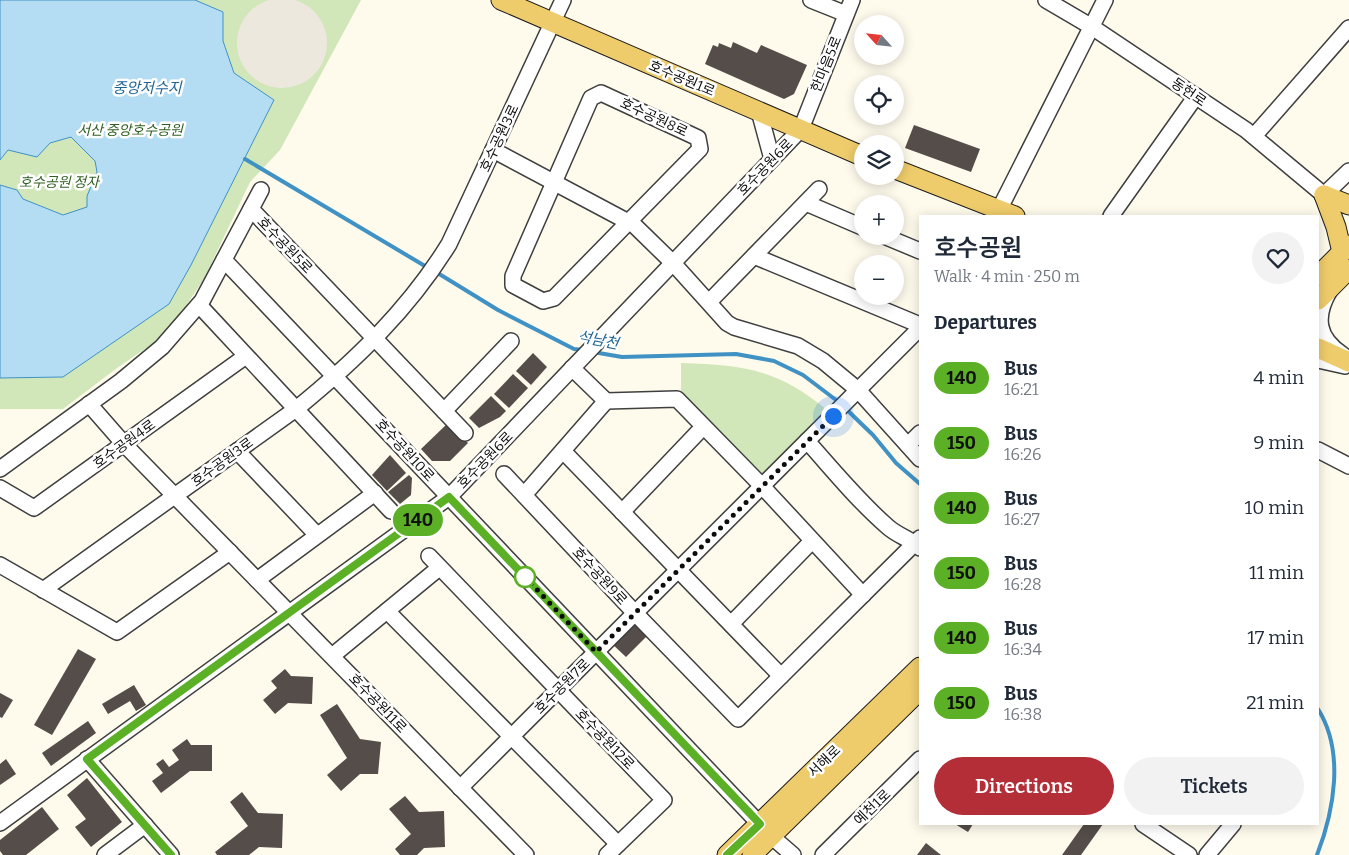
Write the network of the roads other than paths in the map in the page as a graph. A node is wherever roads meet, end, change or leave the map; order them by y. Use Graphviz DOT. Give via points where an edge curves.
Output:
graph roads {
  1 [pos="502,0"];
  2 [pos="563,0"];
  3 [pos="811,0"];
  4 [pos="1046,0"];
  5 [pos="1105,0"];
  6 [pos="849,7"];
  7 [pos="553,22"];
  8 [pos="1092,27"];
  9 [pos="1349,28"];
  10 [pos="1196,96"];
  11 [pos="759,111"];
  12 [pos="801,129"];
  13 [pos="1254,136"];
  14 [pos="493,150"];
  15 [pos="854,152"];
  16 [pos="772,159"];
  17 [pos="1349,171"];
  18 [pos="904,173"];
  19 [pos="554,182"];
  20 [pos="819,189"];
  21 [pos="261,190"];
  22 [pos="1324,195"];
  23 [pos="806,203"];
  24 [pos="1349,205"];
  25 [pos="251,209"];
  26 [pos="1007,213"];
  27 [pos="1112,215"];
  28 [pos="628,222"];
  29 [pos="854,224"];
  30 [pos="904,244"];
  31 [pos="919,251"];
  32 [pos="1347,255"];
  33 [pos="754,256"];
  34 [pos="224,260"];
  35 [pos="673,263"];
  36 [pos="1323,277"];
  37 [pos="1319,295"];
  38 [pos="709,302"];
  39 [pos="199,305"];
  40 [pos="919,327"];
  41 [pos="919,328"];
  42 [pos="375,339"];
  43 [pos="511,341"];
  44 [pos="1319,348"];
  45 [pos="246,356"];
  46 [pos="1319,360"];
  47 [pos="1349,360"];
  48 [pos="1349,367"];
  49 [pos="572,368"];
  50 [pos="336,377"];
  51 [pos="855,394"];
  52 [pos="606,401"];
  53 [pos="89,404"];
  54 [pos="296,409"];
  55 [pos="444,411"];
  56 [pos="703,427"];
  57 [pos="465,433"];
  58 [pos="919,434"];
  59 [pos="807,441"];
  60 [pos="124,444"];
  61 [pos="908,445"];
  62 [pos="237,451"];
  63 [pos="563,451"];
  64 [pos="1319,451"];
  65 [pos="919,458"];
  66 [pos="1349,466"];
  67 [pos="0,469"];
  68 [pos="504,474"];
  69 [pos="762,486"];
  70 [pos="0,488"];
  71 [pos="375,493"];
  72 [pos="524,495"];
  73 [pos="175,496"];
  74 [pos="449,497"];
  75 [pos="391,510"];
  76 [pos="622,512"];
  77 [pos="317,535"];
  78 [pos="812,541"];
  79 [pos="918,543"];
  80 [pos="230,552"];
  81 [pos="0,565"];
  82 [pos="678,570"];
  83 [pos="257,580"];
  84 [pos="43,590"];
  85 [pos="863,595"];
  86 [pos="386,611"];
  87 [pos="289,613"];
  88 [pos="635,613"];
  89 [pos="731,624"];
  90 [pos="596,652"];
  91 [pos="332,656"];
  92 [pos="919,668"];
  93 [pos="781,676"];
  94 [pos="558,690"];
  95 [pos="919,691"];
  96 [pos="511,737"];
  97 [pos="87,759"];
  98 [pos="919,760"];
  99 [pos="460,788"];
  100 [pos="0,823"];
  101 [pos="145,825"];
  102 [pos="1144,825"];
  103 [pos="1232,825"];
  104 [pos="766,830"];
  105 [pos="613,850"];
  106 [pos="105,855"];
  107 [pos="171,855"];
  108 [pos="526,855"];
  109 [pos="727,855"];
  110 [pos="752,855"];
  111 [pos="793,855"];
  112 [pos="823,855"];
  113 [pos="1189,855"];
  114 [pos="1207,855"];
  1 -- 7 [label="main road, 호수공원1로"];
  2 -- 7 [label="street, 호수공원3로"];
  3 -- 6 [label="street"];
  4 -- 8 [label="street, 동헌로"];
  5 -- 8 [label="street"];
  6 -- 12 [label="street, 한마음5로"];
  7 -- 11 [label="main road, 호수공원1로"];
  7 -- 14 [label="street, 호수공원3로"];
  8 -- 10 [label="street, 동헌로"];
  8 -- 26 [label="street"];
  9 -- 13 [label="street"];
  10 -- 13 [label="street, 동헌로"];
  10 -- 27 [label="street"];
  11 -- 12 [label="main road, 호수공원1로"];
  11 -- 16 [label="street"];
  12 -- 15 [label="main road, 호수공원1로"];
  12 -- 16 [label="street, 호수공원6로"];
  13 -- 22 [label="street, 동헌로"];
  14 -- 19 [label="street"];
  14 -- 42 [label="street, 호수공원3로" via="444,253 432,272"];
  16 -- 35 [label="street, 호수공원6로"];
  17 -- 22 [label="street"];
  18 -- 26 [label="main road"];
  19 -- 28 [label="street"];
  19 -- 28 [label="street, 호수공원8로" via="513,276 513,285 543,301 554,298"];
  19 -- 28 [label="street, 호수공원8로" via="591,98 602,93 698,138 700,149"];
  20 -- 23 [label="street"];
  21 -- 25 [label="street"];
  22 -- 24 [label="main road"];
  22 -- 32 [label="main road"];
  23 -- 29 [label="street"];
  23 -- 33 [label="street"];
  25 -- 34 [label="street, 호수공원5로"];
  25 -- 42 [label="street, 호수공원5로"];
  28 -- 35 [label="street"];
  30 -- 31 [label="street"];
  32 -- 36 [label="main road"];
  33 -- 38 [label="street"];
  33 -- 40 [label="street"];
  34 -- 39 [label="street, 호수공원5로"];
  34 -- 50 [label="street, 호수공원10로"];
  35 -- 38 [label="street"];
  35 -- 49 [label="street, 호수공원6로"];
  36 -- 37 [label="main road"];
  36 -- 47 [label="street" via="1322,334"];
  38 -- 51 [label="street" via="734,327 798,346 823,361"];
  39 -- 45 [label="street"];
  39 -- 53 [label="street, 호수공원5로" via="162,347"];
  41 -- 51 [label="street"];
  42 -- 50 [label="street, 호수공원3로"];
  42 -- 55 [label="street, 호수공원5로"];
  43 -- 55 [label="street"];
  44 -- 47 [label="main road"];
  45 -- 54 [label="street"];
  45 -- 60 [label="street, 호수공원4로"];
  46 -- 48 [label="street"];
  49 -- 52 [label="street"];
  49 -- 74 [label="street, 호수공원6로"];
  50 -- 54 [label="street, 호수공원3로"];
  50 -- 74 [label="street, 호수공원10로"];
  51 -- 59 [label="street, 호수공원7로"];
  51 -- 61 [label="street"];
  52 -- 56 [label="street" via="677,399"];
  52 -- 63 [label="street"];
  53 -- 60 [label="street, 호수공원11로"];
  53 -- 67 [label="street, 호수공원5로"];
  54 -- 62 [label="street, 호수공원3로"];
  54 -- 71 [label="street"];
  55 -- 57 [label="street, 호수공원5로"];
  56 -- 69 [label="street"];
  56 -- 76 [label="street"];
  58 -- 61 [label="street"];
  59 -- 69 [label="street, 호수공원7로"];
  59 -- 79 [label="street, 호수공원9로" via="865,506 902,538"];
  60 -- 70 [label="street, 호수공원4로" via="34,508"];
  60 -- 73 [label="street, 호수공원11로"];
  61 -- 65 [label="street"];
  62 -- 73 [label="street, 호수공원3로"];
  62 -- 77 [label="street"];
  63 -- 72 [label="street"];
  63 -- 76 [label="street"];
  64 -- 66 [label="street"];
  68 -- 72 [label="street, 호수공원9로"];
  69 -- 78 [label="street"];
  69 -- 82 [label="street, 호수공원7로"];
  71 -- 75 [label="street"];
  71 -- 77 [label="street"];
  72 -- 88 [label="street, 호수공원9로"];
  73 -- 80 [label="street, 호수공원11로"];
  73 -- 84 [label="street, 호수공원3로"];
  74 -- 87 [label="street, 호수공원6로"];
  74 -- 90 [label="street, 호수공원10로"];
  76 -- 82 [label="street"];
  77 -- 83 [label="street"];
  78 -- 85 [label="street"];
  78 -- 89 [label="street"];
  79 -- 85 [label="street, 호수공원9로"];
  80 -- 83 [label="street, 호수공원11로"];
  80 -- 84 [label="street" via="117,632"];
  81 -- 84 [label="street"];
  82 -- 88 [label="street, 호수공원7로"];
  82 -- 89 [label="street"];
  83 -- 87 [label="street, 호수공원11로"];
  85 -- 93 [label="street, 호수공원9로"];
  86 -- 91 [label="street, 호수공원12로"];
  86 -- 94 [label="street, 호수공원12로" via="434,562"];
  86 -- 96 [label="street, 호수공원12로"];
  87 -- 91 [label="street, 호수공원11로"];
  87 -- 97 [label="street, 호수공원6로"];
  88 -- 90 [label="street, 호수공원7로"];
  88 -- 93 [label="street, 호수공원9로" via="738,719"];
  89 -- 93 [label="street"];
  90 -- 94 [label="street, 호수공원7로"];
  90 -- 104 [label="street, 호수공원10로"];
  91 -- 99 [label="street, 호수공원11로"];
  92 -- 104 [label="main road, 서해로"];
  94 -- 96 [label="street, 호수공원7로"];
  94 -- 105 [label="street, 호수공원12로" via="664,800"];
  95 -- 104 [label="main road, 서해로"];
  96 -- 99 [label="street, 호수공원7로"];
  96 -- 105 [label="street, 호수공원12로"];
  97 -- 100 [label="street, 호수공원6로"];
  97 -- 101 [label="street"];
  98 -- 112 [label="street, 예천1로"];
  99 -- 108 [label="street, 호수공원11로"];
  101 -- 106 [label="street"];
  101 -- 107 [label="street"];
  102 -- 113 [label="street"];
  103 -- 114 [label="street"];
  104 -- 109 [label="main road, 서해로"];
  104 -- 110 [label="main road, 서해로"];
  104 -- 111 [label="street"];
}
